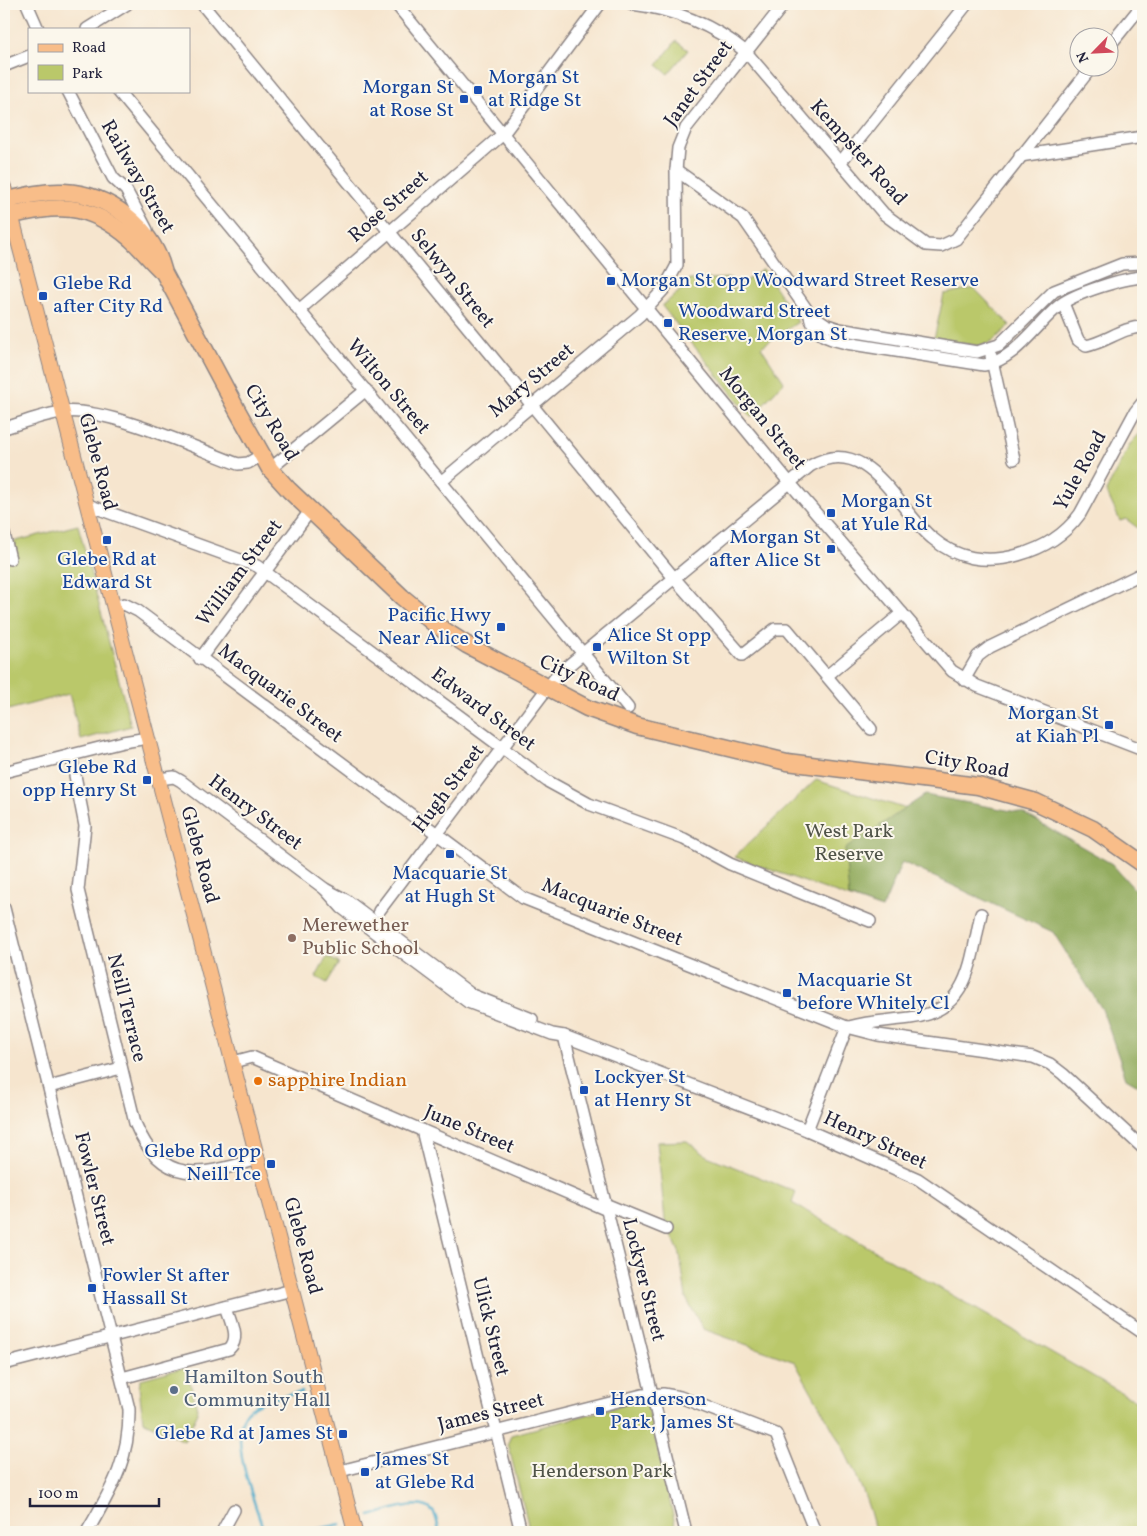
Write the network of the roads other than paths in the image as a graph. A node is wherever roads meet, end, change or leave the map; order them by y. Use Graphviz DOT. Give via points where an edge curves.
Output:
graph roads {
  1 [pos="27,4"];
  2 [pos="202,4"];
  3 [pos="600,4"];
  4 [pos="632,4"];
  5 [pos="784,4"];
  6 [pos="967,4"];
  7 [pos="1143,4"];
  8 [pos="121,5"];
  9 [pos="398,5"];
  10 [pos="38,28"];
  11 [pos="88,28"];
  12 [pos="1120,33"];
  13 [pos="746,52"];
  14 [pos="28,56"];
  15 [pos="4,66"];
  16 [pos="1083,78"];
  17 [pos="69,92"];
  18 [pos="119,92"];
  19 [pos="503,134"];
  20 [pos="1143,137"];
  21 [pos="1020,156"];
  22 [pos="840,163"];
  23 [pos="676,170"];
  24 [pos="6,204"];
  25 [pos="390,232"];
  26 [pos="160,255"];
  27 [pos="1143,263"];
  28 [pos="164,273"];
  29 [pos="1143,277"];
  30 [pos="1063,303"];
  31 [pos="647,309"];
  32 [pos="299,310"];
  33 [pos="809,313"];
  34 [pos="1143,327"];
  35 [pos="989,350"];
  36 [pos="994,364"];
  37 [pos="366,390"];
  38 [pos="1143,402"];
  39 [pos="532,405"];
  40 [pos="62,412"];
  41 [pos="4,428"];
  42 [pos="1014,459"];
  43 [pos="266,462"];
  44 [pos="442,481"];
  45 [pos="789,482"];
  46 [pos="88,505"];
  47 [pos="310,510"];
  48 [pos="4,534"];
  49 [pos="10,560"];
  50 [pos="265,573"];
  51 [pos="1143,573"];
  52 [pos="674,578"];
  53 [pos="115,606"];
  54 [pos="902,613"];
  55 [pos="582,653"];
  56 [pos="200,659"];
  57 [pos="828,676"];
  58 [pos="964,680"];
  59 [pos="546,687"];
  60 [pos="628,708"];
  61 [pos="871,729"];
  62 [pos="148,738"];
  63 [pos="1142,746"];
  64 [pos="503,748"];
  65 [pos="71,755"];
  66 [pos="4,772"];
  67 [pos="159,779"];
  68 [pos="438,835"];
  69 [pos="1143,864"];
  70 [pos="4,908"];
  71 [pos="379,911"];
  72 [pos="981,914"];
  73 [pos="870,920"];
  74 [pos="847,1027"];
  75 [pos="564,1036"];
  76 [pos="233,1062"];
  77 [pos="121,1068"];
  78 [pos="49,1087"];
  79 [pos="422,1130"];
  80 [pos="807,1130"];
  81 [pos="1143,1148"];
  82 [pos="258,1159"];
  83 [pos="606,1207"];
  84 [pos="666,1229"];
  85 [pos="292,1290"];
  86 [pos="227,1307"];
  87 [pos="1143,1333"];
  88 [pos="110,1336"];
  89 [pos="4,1364"];
  90 [pos="122,1378"];
  91 [pos="652,1394"];
  92 [pos="496,1430"];
  93 [pos="340,1471"];
  94 [pos="234,1510"];
  95 [pos="87,1532"];
  96 [pos="222,1532"];
  97 [pos="355,1532"];
  98 [pos="521,1532"];
  99 [pos="686,1532"];
  100 [pos="815,1532"];
  1 -- 10 [label="street"];
  2 -- 25 [label="street, Selwyn Street"];
  3 -- 19 [label="street, Rose Street"];
  4 -- 13 [label="street, Kempster Road" via="686,16 732,40"];
  5 -- 13 [label="street, Janet Street"];
  6 -- 22 [label="street"];
  7 -- 12 [label="street"];
  8 -- 11 [label="street"];
  9 -- 19 [label="street, Morgan Street"];
  13 -- 22 [label="street, Kempster Road"];
  13 -- 23 [label="street, Janet Street" via="686,128 678,148"];
  14 -- 15 [label="street"];
  16 -- 21 [label="street, Kempster Road"];
  17 -- 26 [label="street, Railway Street" via="113,178 126,190"];
  18 -- 32 [label="street, Wilton Street"];
  19 -- 25 [label="street, Rose Street"];
  19 -- 31 [label="street, Morgan Street"];
  20 -- 21 [label="street"];
  21 -- 22 [label="street, Kempster Road" via="956,239 941,246 926,245 884,214"];
  23 -- 31 [label="street, Janet Street" via="676,265 664,289"];
  23 -- 33 [label="street" via="744,218"];
  24 -- 26 [label="highway, City Road" via="51,192 81,194 134,222"];
  24 -- 28 [label="highway, City Road" via="69,208 92,214 131,239"];
  24 -- 40 [label="main road, Glebe Road"];
  25 -- 32 [label="street, Rose Street"];
  25 -- 39 [label="street, Selwyn Street"];
  26 -- 28 [label="highway, City Road"];
  27 -- 35 [label="street" via="1122,264 1054,291"];
  28 -- 43 [label="highway, City Road"];
  29 -- 30 [label="street" via="1122,279"];
  30 -- 34 [label="street" via="1078,340 1086,346 1128,328"];
  30 -- 36 [label="street"];
  31 -- 39 [label="street, Mary Street"];
  31 -- 45 [label="street, Morgan Street"];
  32 -- 37 [label="street, Wilton Street"];
  33 -- 35 [label="street" via="839,329 977,352"];
  33 -- 36 [label="street" via="812,326 827,338 974,364"];
  35 -- 36 [label="street"];
  36 -- 42 [label="street"];
  37 -- 43 [label="street"];
  37 -- 44 [label="street, Wilton Street"];
  38 -- 45 [label="street, Yule Road" via="1069,529 1046,544 1010,558 980,560 946,548 921,528 887,485 856,461 839,457 824,459"];
  39 -- 44 [label="street, Mary Street"];
  39 -- 52 [label="street, Selwyn Street"];
  40 -- 41 [label="street"];
  40 -- 43 [label="street" via="114,419 238,464"];
  40 -- 46 [label="main road, Glebe Road"];
  43 -- 47 [label="highway, City Road"];
  44 -- 55 [label="street, Wilton Street"];
  45 -- 52 [label="street, Yule Road"];
  45 -- 54 [label="street, Morgan Street"];
  46 -- 50 [label="street, Edward Street" via="257,566"];
  46 -- 53 [label="main road, Glebe Road"];
  47 -- 50 [label="street, William Street"];
  47 -- 59 [label="highway, City Road" via="436,625"];
  48 -- 49 [label="street"];
  50 -- 56 [label="street, William Street"];
  50 -- 64 [label="street, Edward Street"];
  51 -- 58 [label="street" via="990,647 978,656"];
  52 -- 55 [label="street, Hugh Street"];
  52 -- 57 [label="street, Selwyn Street" via="742,655 781,627 787,629"];
  53 -- 56 [label="street, Macquarie Street" via="124,604 138,612"];
  53 -- 62 [label="main road, Glebe Road"];
  54 -- 57 [label="street"];
  54 -- 58 [label="street, Morgan Street" via="952,671"];
  55 -- 59 [label="street, Hugh Street"];
  55 -- 60 [label="street, Wilton Street"];
  56 -- 68 [label="street, Macquarie Street"];
  57 -- 61 [label="street"];
  58 -- 63 [label="street, Morgan Street"];
  59 -- 64 [label="street, Hugh Street"];
  59 -- 69 [label="highway, City Road" via="619,721 756,756 1005,792 1064,814 1093,829"];
  62 -- 65 [label="street"];
  62 -- 67 [label="main road, Glebe Road"];
  64 -- 68 [label="street, Hugh Street"];
  64 -- 73 [label="street, Edward Street" via="547,781 589,804 684,839 730,864"];
  65 -- 66 [label="street"];
  65 -- 77 [label="street, Neill Terrace" via="85,826 78,890"];
  67 -- 75 [label="street, Henry Street" via="174,777 181,781 472,995 553,1027"];
  67 -- 76 [label="main road, Glebe Road"];
  68 -- 71 [label="street, Hugh Street"];
  68 -- 74 [label="street, Macquarie Street" via="523,898"];
  70 -- 78 [label="street, Fowler Street"];
  72 -- 74 [label="street" via="966,977 955,998 928,1015 873,1020"];
  74 -- 80 [label="street"];
  74 -- 81 [label="street, Macquarie Street" via="878,1035 1032,1057 1050,1064"];
  75 -- 80 [label="street, Henry Street"];
  75 -- 83 [label="street, Lockyer Street"];
  76 -- 79 [label="street, June Street" via="252,1057"];
  76 -- 82 [label="main road, Glebe Road"];
  77 -- 78 [label="street"];
  77 -- 82 [label="street, Neill Terrace" via="135,1123 142,1140 157,1158 192,1174"];
  78 -- 88 [label="street, Fowler Street"];
  79 -- 83 [label="street, June Street"];
  79 -- 92 [label="street, Ulick Street"];
  80 -- 87 [label="street, Henry Street" via="918,1179"];
  82 -- 85 [label="main road, Glebe Road"];
  83 -- 84 [label="street, June Street"];
  83 -- 91 [label="street, Lockyer Street"];
  85 -- 86 [label="street"];
  85 -- 93 [label="main road, Glebe Road"];
  86 -- 88 [label="street"];
  86 -- 90 [label="street" via="236,1337 230,1349"];
  88 -- 89 [label="street"];
  88 -- 90 [label="street, Fowler Street"];
  90 -- 95 [label="street, Fowler Street" via="128,1410 126,1450 120,1472"];
  91 -- 92 [label="street, James Street"];
  91 -- 99 [label="street, Lockyer Street"];
  91 -- 100 [label="street, James Street" via="680,1397 776,1434"];
  92 -- 93 [label="street, James Street"];
  92 -- 98 [label="street, Ulick Street"];
  93 -- 97 [label="main road, Glebe Road"];
  94 -- 96 [label="street"];
}
